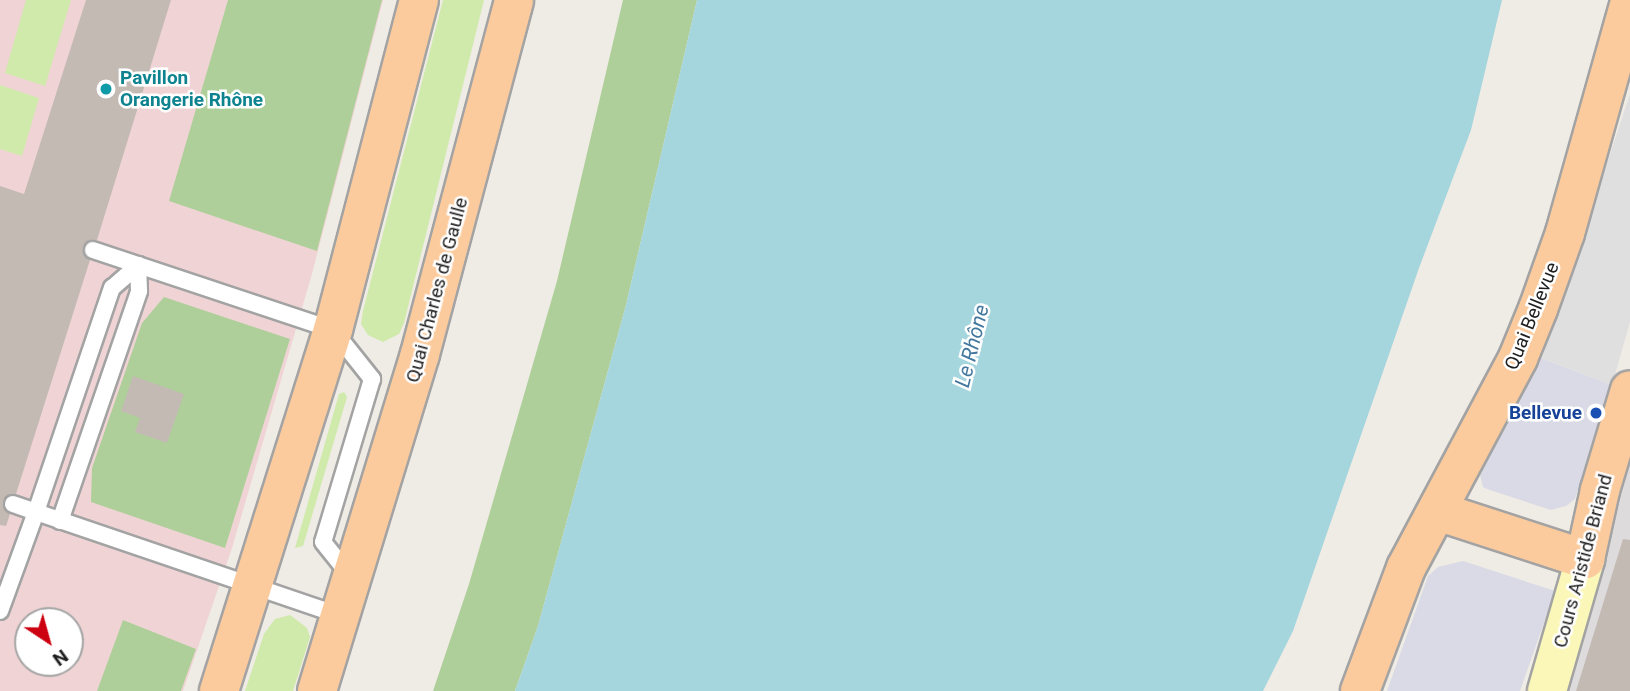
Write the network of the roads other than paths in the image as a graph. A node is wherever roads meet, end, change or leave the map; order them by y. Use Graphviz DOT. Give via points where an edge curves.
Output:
graph roads {
  1 [pos="419,0"];
  2 [pos="514,0"];
  3 [pos="1630,2"];
  4 [pos="93,250"];
  5 [pos="138,265"];
  6 [pos="333,330"];
  7 [pos="1630,390"];
  8 [pos="13,504"];
  9 [pos="1437,511"];
  10 [pos="36,512"];
  11 [pos="60,521"];
  12 [pos="1585,559"];
  13 [pos="352,579"];
  14 [pos="253,586"];
  15 [pos="0,611"];
  16 [pos="341,617"];
  17 [pos="219,691"];
  18 [pos="317,691"];
  19 [pos="1360,691"];
  20 [pos="1547,691"];
  1 -- 6 [label="main road"];
  2 -- 13 [label="main road, Quai Charles de Gaulle" via="420,354"];
  3 -- 9 [label="main road, Quai Bellevue" via="1538,309 1518,358"];
  4 -- 5 [label="lane"];
  5 -- 6 [label="lane"];
  5 -- 10 [label="lane" via="112,288"];
  5 -- 11 [label="lane" via="139,291"];
  6 -- 13 [label="lane" via="372,379 323,542"];
  6 -- 14 [label="main road"];
  7 -- 12 [label="main road, Cours Aristide Briand"];
  8 -- 10 [label="lane"];
  9 -- 12 [label="main road"];
  9 -- 19 [label="main road, Quai Bellevue" via="1406,568"];
  10 -- 11 [label="lane"];
  10 -- 15 [label="lane"];
  11 -- 14 [label="lane"];
  12 -- 20 [label="main road, Cours Aristide Briand"];
  13 -- 16 [label="main road, Quai Charles de Gaulle"];
  14 -- 16 [label="lane"];
  14 -- 17 [label="main road"];
  16 -- 18 [label="main road, Quai Charles de Gaulle"];
}
